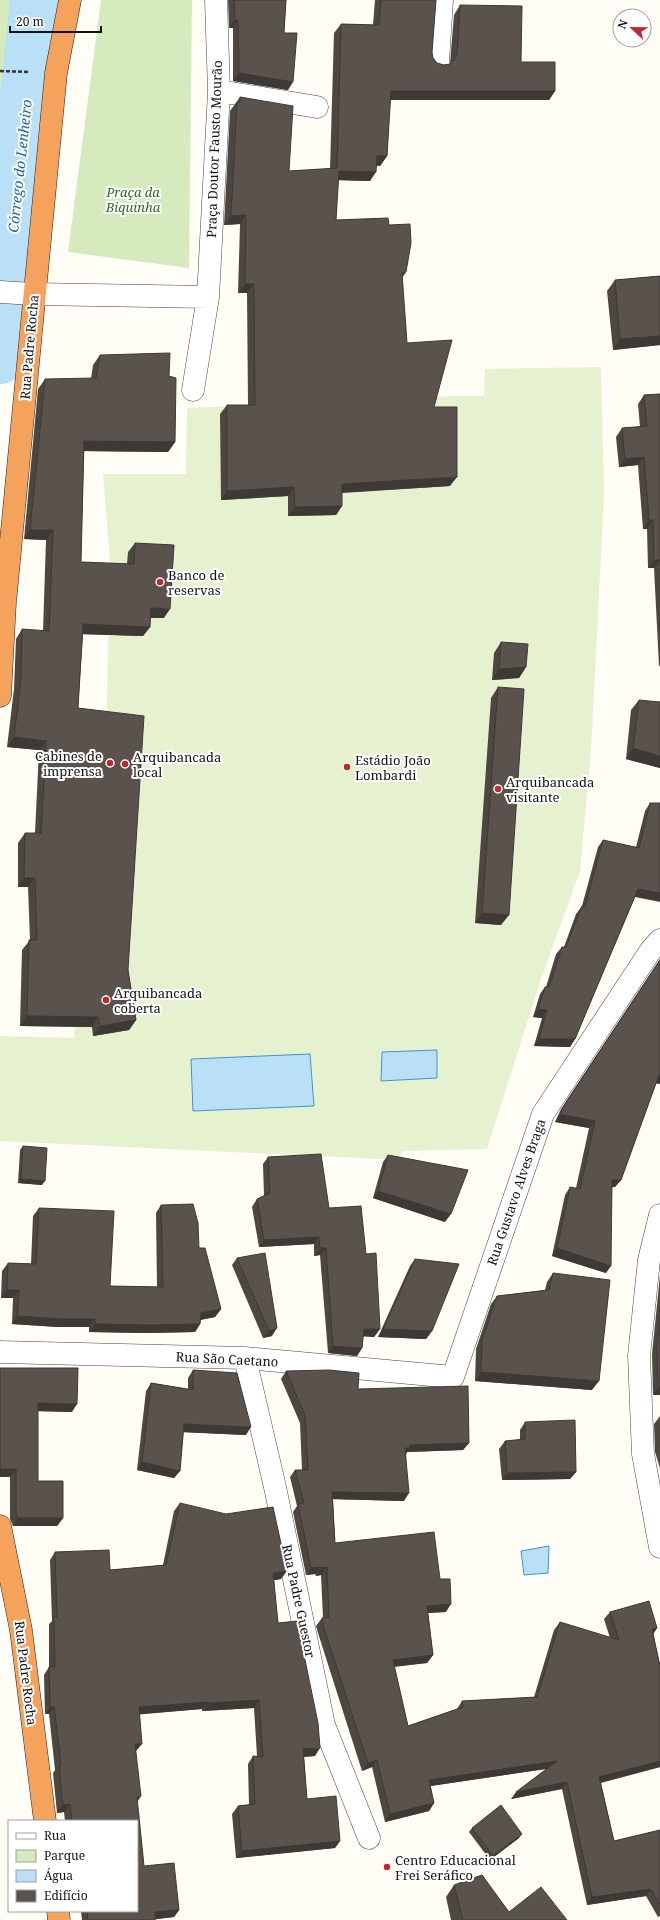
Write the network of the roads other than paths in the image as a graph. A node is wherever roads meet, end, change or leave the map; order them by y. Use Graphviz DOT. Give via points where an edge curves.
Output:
graph roads {
  1 [pos="70,0"];
  2 [pos="216,0"];
  3 [pos="442,0"];
  4 [pos="438,62"];
  5 [pos="219,91"];
  6 [pos="316,107"];
  7 [pos="18,293"];
  8 [pos="208,297"];
  9 [pos="193,390"];
  10 [pos="0,696"];
  11 [pos="660,940"];
  12 [pos="660,1215"];
  13 [pos="0,1352"];
  14 [pos="245,1358"];
  15 [pos="453,1377"];
  16 [pos="0,1526"];
  17 [pos="660,1546"];
  18 [pos="45,1820"];
  19 [pos="369,1838"];
  1 -- 7 [label="highway, Rua Padre Rocha"];
  2 -- 5 [label="street, Praça Doutor Fausto Mourão"];
  3 -- 4 [label="street"];
  5 -- 6 [label="street"];
  5 -- 8 [label="street, Praça Doutor Fausto Mourão"];
  7 -- 8 [label="street"];
  7 -- 10 [label="highway, Rua Padre Rocha"];
  8 -- 9 [label="street, Praça Doutor Fausto Mourão"];
  11 -- 15 [label="street, Rua Gustavo Alves Braga" via="543,1114"];
  12 -- 17 [label="street" via="649,1260 639,1356 643,1454"];
  13 -- 14 [label="street, Rua São Caetano"];
  14 -- 15 [label="street, Rua São Caetano"];
  14 -- 19 [label="street, Rua Padre Guestor" via="277,1495 324,1725"];
  16 -- 18 [label="highway, Rua Padre Rocha" via="21,1630"];
}
